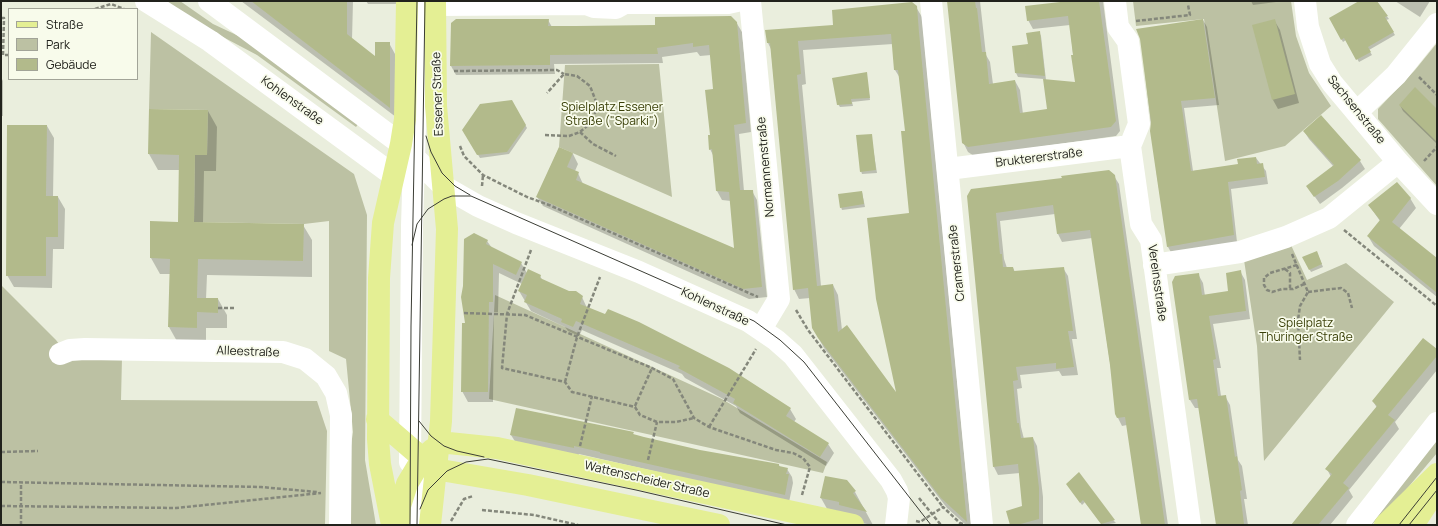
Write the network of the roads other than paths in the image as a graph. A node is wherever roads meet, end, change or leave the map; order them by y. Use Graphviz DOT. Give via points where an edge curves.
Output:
graph roads {
  1 [pos="146,1"];
  2 [pos="209,1"];
  3 [pos="407,1"];
  4 [pos="737,1"];
  5 [pos="750,1"];
  6 [pos="931,1"];
  7 [pos="1115,1"];
  8 [pos="1305,1"];
  9 [pos="428,2"];
  10 [pos="1437,24"];
  11 [pos="1357,112"];
  12 [pos="1130,146"];
  13 [pos="1398,162"];
  14 [pos="420,169"];
  15 [pos="948,169"];
  16 [pos="393,175"];
  17 [pos="1437,204"];
  18 [pos="1154,265"];
  19 [pos="764,330"];
  20 [pos="60,354"];
  21 [pos="377,419"];
  22 [pos="1437,423"];
  23 [pos="439,442"];
  24 [pos="419,462"];
  25 [pos="1437,474"];
  26 [pos="1437,489"];
  27 [pos="897,521"];
  28 [pos="340,525"];
  29 [pos="392,525"];
  30 [pos="399,525"];
  31 [pos="410,525"];
  32 [pos="417,525"];
  33 [pos="430,525"];
  34 [pos="719,525"];
  35 [pos="853,525"];
  36 [pos="982,525"];
  37 [pos="1190,525"];
  38 [pos="1357,525"];
  39 [pos="1385,525"];
  40 [pos="1413,525"];
  1 -- 16 [label="street, Kohlenstraße" via="210,41"];
  2 -- 14 [label="street, Kohlenstraße"];
  3 -- 14 [label="main road" via="405,119"];
  4 -- 9 [label="street" via="625,3 616,8 586,4"];
  5 -- 19 [label="street, Normannenstraße" via="779,299"];
  6 -- 15 [label="street, Cramerstraße"];
  7 -- 12 [label="street" via="1118,27 1128,41 1139,124"];
  8 -- 11 [label="street, Sachsenstraße" via="1308,28 1320,64 1332,83"];
  9 -- 14 [label="street"];
  9 -- 14 [label="main road, Essener Straße" via="436,71 436,106"];
  10 -- 11 [label="street" via="1405,65"];
  11 -- 13 [label="street, Sachsenstraße"];
  12 -- 15 [label="street, Bruktererstraße"];
  12 -- 18 [label="street, Vereinsstraße" via="1141,224 1151,240"];
  13 -- 17 [label="street, Sachsenstraße"];
  13 -- 18 [label="street" via="1329,218 1286,237 1240,252"];
  14 -- 16 [label="main road"];
  14 -- 16 [label="street, Kohlenstraße"];
  14 -- 19 [label="street, Kohlenstraße" via="478,206 639,272"];
  14 -- 23 [label="main road" via="446,228 444,376"];
  14 -- 24 [label="street"];
  15 -- 36 [label="street, Cramerstraße"];
  16 -- 21 [label="main road" via="383,223 378,278"];
  18 -- 37 [label="street, Vereinsstraße"];
  19 -- 27 [label="street, Kohlenstraße" via="793,355 897,491"];
  20 -- 28 [label="street, Alleestraße" via="70,350 86,349 283,352 305,359 326,376 336,393 341,415"];
  21 -- 24 [label="main road"];
  21 -- 29 [label="main road" via="380,464"];
  22 -- 38 [label="street"];
  23 -- 24 [label="main road"];
  23 -- 35 [label="main road, Wattenscheider Straße" via="497,448"];
  24 -- 30 [label="main road" via="402,495"];
  24 -- 31 [label="street"];
  24 -- 32 [label="street"];
  24 -- 33 [label="main road"];
  24 -- 34 [label="main road"];
  25 -- 39 [label="main road"];
  26 -- 40 [label="main road"];
}
